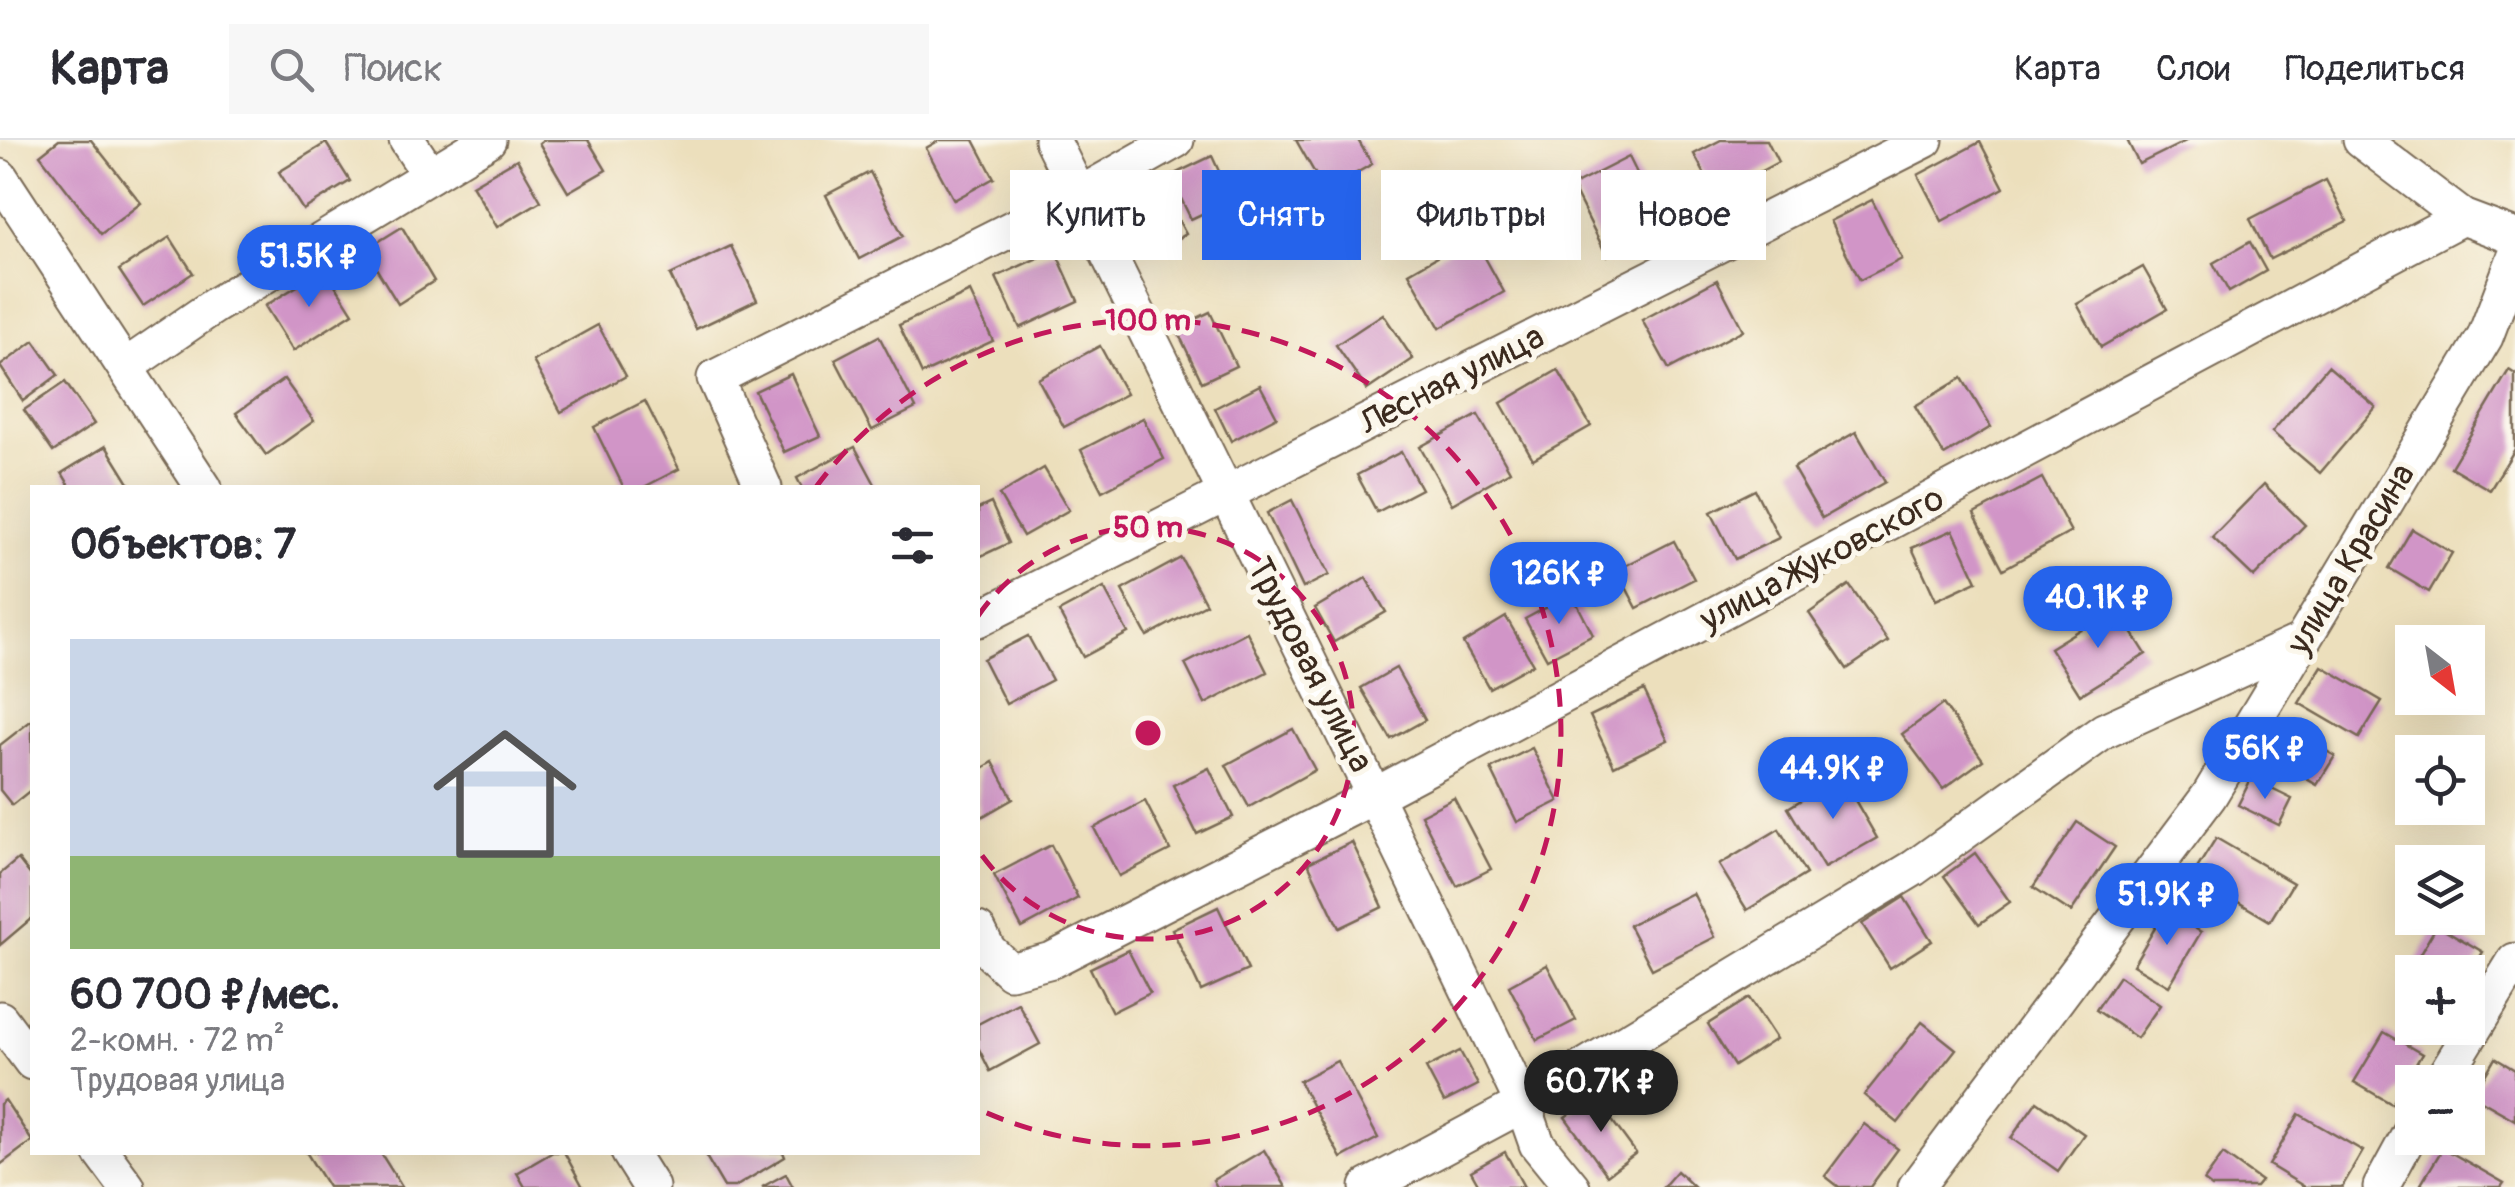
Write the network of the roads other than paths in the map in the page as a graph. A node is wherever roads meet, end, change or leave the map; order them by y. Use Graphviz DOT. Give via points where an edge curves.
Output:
graph roads {
  1 [pos="408,140"];
  2 [pos="488,140"];
  3 [pos="1052,140"];
  4 [pos="1176,140"];
  5 [pos="1926,140"];
  6 [pos="2361,140"];
  7 [pos="1067,170"];
  8 [pos="1123,170"];
  9 [pos="430,175"];
  10 [pos="0,177"];
  11 [pos="2462,217"];
  12 [pos="1010,230"];
  13 [pos="2515,237"];
  14 [pos="2515,258"];
  15 [pos="1110,260"];
  16 [pos="125,367"];
  17 [pos="202,485"];
  18 [pos="763,485"];
  19 [pos="1224,496"];
  20 [pos="980,618"];
  21 [pos="2302,641"];
  22 [pos="1376,795"];
  23 [pos="980,934"];
  24 [pos="2515,961"];
  25 [pos="0,1018"];
  26 [pos="30,1059"];
  27 [pos="2451,1065"];
  28 [pos="1523,1104"];
  29 [pos="103,1155"];
  30 [pos="631,1155"];
  31 [pos="2398,1155"];
  32 [pos="127,1187"];
  33 [pos="651,1187"];
  34 [pos="1368,1187"];
  35 [pos="1572,1187"];
  36 [pos="1916,1187"];
  37 [pos="2380,1187"];
  1 -- 9 [label="street"];
  2 -- 9 [label="street"];
  3 -- 7 [label="street, Трудовая улица"];
  4 -- 8 [label="street"];
  5 -- 19 [label="street, Лесная улица"];
  6 -- 11 [label="street"];
  9 -- 16 [label="street"];
  10 -- 16 [label="street"];
  11 -- 13 [label="street"];
  11 -- 22 [label="street, улица Жуковского"];
  12 -- 18 [label="street" via="715,378"];
  14 -- 21 [label="street, улица Красина" via="2485,336"];
  15 -- 19 [label="street, Трудовая улица"];
  16 -- 17 [label="street"];
  19 -- 20 [label="street, Лесная улица"];
  19 -- 22 [label="street, Трудовая улица"];
  21 -- 28 [label="street" via="2104,731 1914,868"];
  21 -- 36 [label="street, улица Красина" via="2208,796"];
  22 -- 23 [label="street, улица Жуковского" via="1052,960 1010,971"];
  22 -- 28 [label="street, Трудовая улица"];
  24 -- 27 [label="street"];
  25 -- 26 [label="street"];
  28 -- 34 [label="street"];
  28 -- 35 [label="street, Трудовая улица" via="1537,1144"];
  29 -- 32 [label="street"];
  30 -- 33 [label="street"];
  31 -- 37 [label="street"];
}
